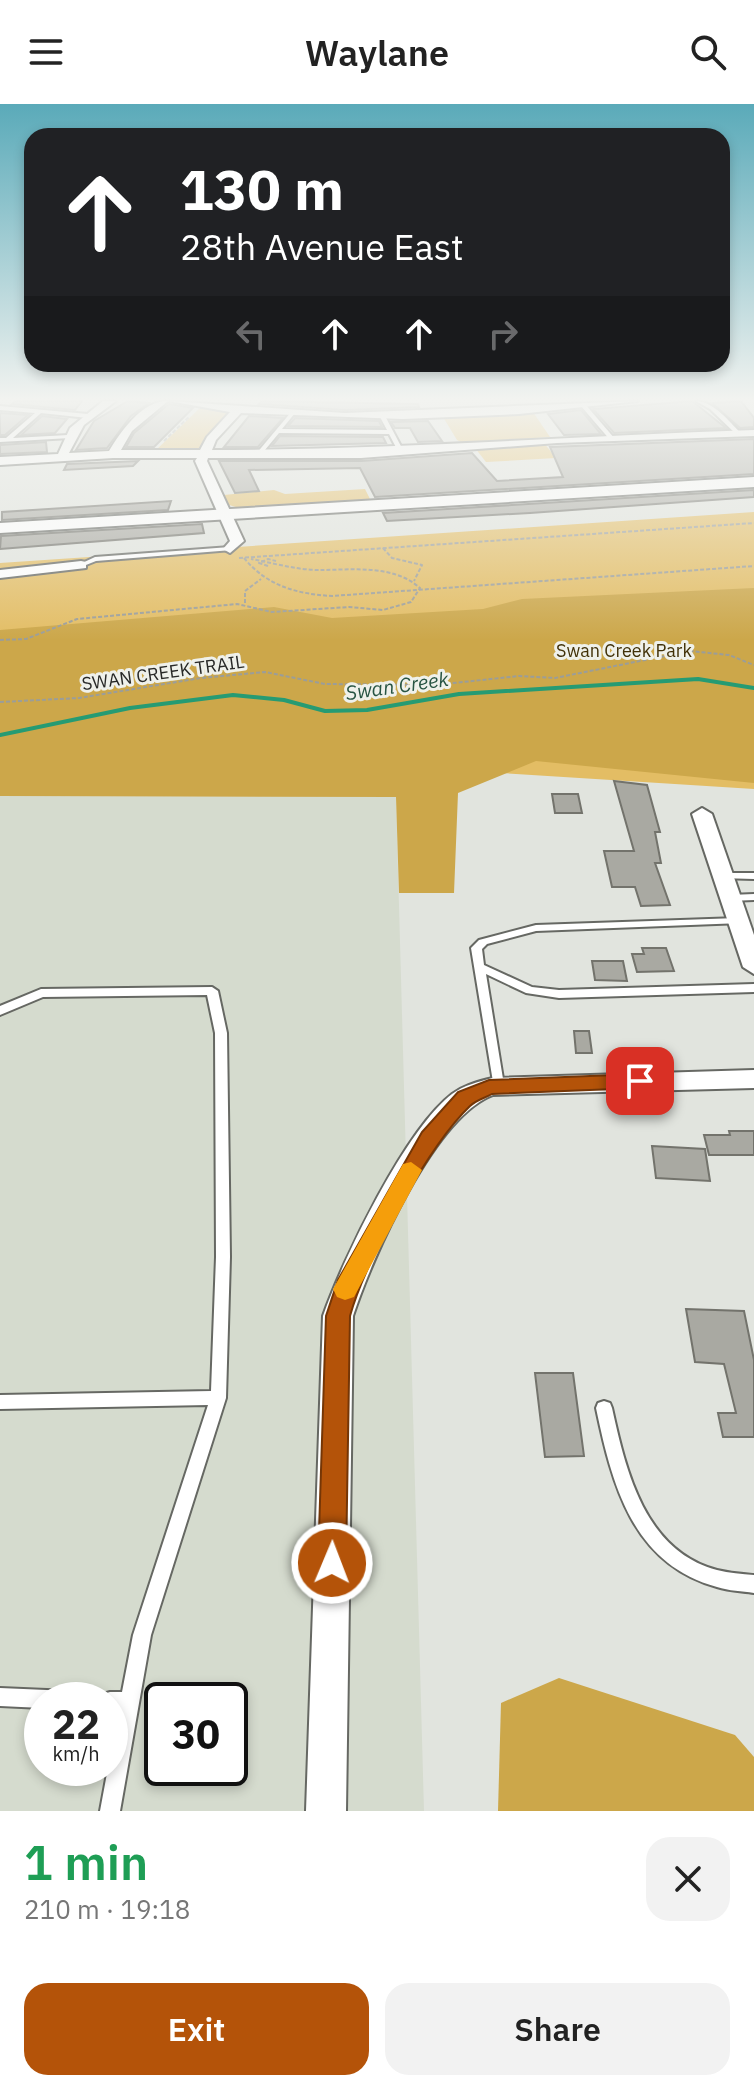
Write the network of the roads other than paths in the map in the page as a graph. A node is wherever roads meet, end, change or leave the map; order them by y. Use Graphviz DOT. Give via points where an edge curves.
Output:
graph roads {
  1 [pos="210,481"];
  2 [pos="754,482"];
  3 [pos="224,513"];
  4 [pos="0,528"];
  5 [pos="230,549"];
  6 [pos="81,565"];
  7 [pos="0,574"];
  8 [pos="702,814"];
  9 [pos="723,876"];
  10 [pos="754,876"];
  11 [pos="754,897"];
  12 [pos="730,898"];
  13 [pos="738,921"];
  14 [pos="479,967"];
  15 [pos="754,967"];
  16 [pos="754,988"];
  17 [pos="0,1011"];
  18 [pos="754,1079"];
  19 [pos="498,1085"];
  20 [pos="218,1398"];
  21 [pos="0,1402"];
  22 [pos="604,1408"];
  23 [pos="754,1584"];
  24 [pos="0,1697"];
  25 [pos="24,1698"];
  26 [pos="130,1702"];
  27 [pos="110,1811"];
  28 [pos="326,1811"];
  1 -- 3 [label="street"];
  2 -- 3 [label="street"];
  3 -- 4 [label="street"];
  3 -- 5 [label="street" via="237,541"];
  5 -- 6 [label="lane" via="95,559"];
  6 -- 7 [label="street"];
  8 -- 9 [label="street"];
  9 -- 10 [label="lane"];
  9 -- 12 [label="street"];
  11 -- 12 [label="lane"];
  12 -- 13 [label="street"];
  13 -- 14 [label="lane" via="528,929 483,942 476,948"];
  13 -- 15 [label="street"];
  14 -- 16 [label="lane" via="530,990 559,994"];
  14 -- 19 [label="lane"];
  17 -- 20 [label="lane" via="41,993 212,991 221,1033"];
  18 -- 19 [label="street"];
  19 -- 28 [label="street" via="465,1098 429,1137 346,1287 338,1316"];
  20 -- 21 [label="lane"];
  20 -- 26 [label="lane" via="142,1635"];
  22 -- 23 [label="lane" via="627,1499 660,1547 695,1572"];
  24 -- 25 [label="lane"];
  26 -- 27 [label="lane"];
}
